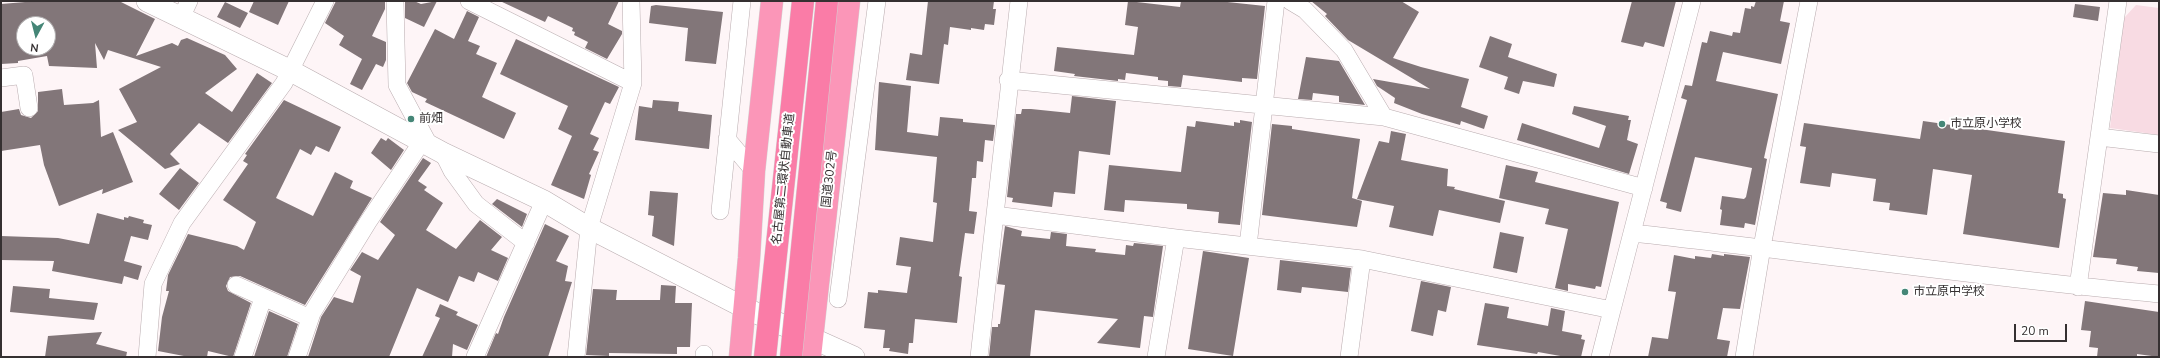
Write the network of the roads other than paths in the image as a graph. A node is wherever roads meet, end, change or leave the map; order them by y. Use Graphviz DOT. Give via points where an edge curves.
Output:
graph roads {
  1 [pos="147,1"];
  2 [pos="325,1"];
  3 [pos="395,1"];
  4 [pos="469,1"];
  5 [pos="631,1"];
  6 [pos="742,1"];
  7 [pos="772,1"];
  8 [pos="803,1"];
  9 [pos="827,1"];
  10 [pos="849,1"];
  11 [pos="877,1"];
  12 [pos="1019,1"];
  13 [pos="1276,1"];
  14 [pos="1290,1"];
  15 [pos="1692,1"];
  16 [pos="1809,1"];
  17 [pos="2118,1"];
  18 [pos="185,10"];
  19 [pos="291,71"];
  20 [pos="1,78"];
  21 [pos="1008,80"];
  22 [pos="633,83"];
  23 [pos="839,86"];
  24 [pos="865,92"];
  25 [pos="1265,105"];
  26 [pos="29,108"];
  27 [pos="1384,117"];
  28 [pos="2100,137"];
  29 [pos="727,139"];
  30 [pos="2159,144"];
  31 [pos="431,145"];
  32 [pos="754,171"];
  33 [pos="1644,188"];
  34 [pos="544,201"];
  35 [pos="720,211"];
  36 [pos="995,215"];
  37 [pos="589,228"];
  38 [pos="1632,233"];
  39 [pos="1176,238"];
  40 [pos="526,243"];
  41 [pos="1248,246"];
  42 [pos="1762,247"];
  43 [pos="1362,259"];
  44 [pos="236,285"];
  45 [pos="2078,287"];
  46 [pos="2159,294"];
  47 [pos="263,298"];
  48 [pos="838,299"];
  49 [pos="745,308"];
  50 [pos="1612,310"];
  51 [pos="310,318"];
  52 [pos="812,348"];
  53 [pos="147,357"];
  54 [pos="243,357"];
  55 [pos="297,357"];
  56 [pos="475,357"];
  57 [pos="576,357"];
  58 [pos="740,357"];
  59 [pos="765,357"];
  60 [pos="791,357"];
  61 [pos="854,357"];
  62 [pos="979,357"];
  63 [pos="1156,357"];
  64 [pos="1349,357"];
  65 [pos="1600,357"];
  66 [pos="1744,357"];
  1 -- 18 [label="street"];
  2 -- 19 [label="street"];
  3 -- 31 [label="street" via="397,85"];
  4 -- 22 [label="street"];
  5 -- 22 [label="street"];
  6 -- 29 [label="street"];
  7 -- 32 [label="highway"];
  8 -- 59 [label="highway, 名古屋第二環状自動車道, bridge"];
  9 -- 60 [label="highway, 名古屋第二環状自動車道, bridge"];
  10 -- 23 [label="highway, 国道302号"];
  11 -- 24 [label="street"];
  12 -- 21 [label="street"];
  13 -- 25 [label="street"];
  14 -- 27 [label="street" via="1305,10 1344,50"];
  15 -- 33 [label="street"];
  16 -- 42 [label="street"];
  17 -- 28 [label="street"];
  18 -- 19 [label="street"];
  19 -- 31 [label="street"];
  19 -- 53 [label="street" via="182,223 153,284"];
  20 -- 26 [label="street" via="24,75"];
  21 -- 25 [label="street"];
  21 -- 36 [label="street"];
  22 -- 37 [label="street"];
  23 -- 24 [label="street"];
  23 -- 52 [label="highway, 国道302号"];
  24 -- 48 [label="street"];
  25 -- 27 [label="street"];
  25 -- 41 [label="street"];
  27 -- 33 [label="street"];
  28 -- 30 [label="street"];
  28 -- 45 [label="street"];
  29 -- 32 [label="street"];
  29 -- 35 [label="street"];
  31 -- 34 [label="street"];
  31 -- 40 [label="street" via="476,204"];
  31 -- 51 [label="street" via="368,222"];
  32 -- 49 [label="highway"];
  33 -- 38 [label="street"];
  34 -- 37 [label="street"];
  34 -- 40 [label="street"];
  36 -- 39 [label="street"];
  36 -- 62 [label="street"];
  37 -- 49 [label="street"];
  37 -- 57 [label="street"];
  38 -- 42 [label="street"];
  38 -- 50 [label="street"];
  39 -- 41 [label="street"];
  39 -- 63 [label="street"];
  40 -- 56 [label="street"];
  41 -- 43 [label="street"];
  42 -- 45 [label="street"];
  42 -- 66 [label="street"];
  43 -- 50 [label="street"];
  43 -- 64 [label="street"];
  44 -- 47 [label="street"];
  45 -- 46 [label="street"];
  47 -- 51 [label="street"];
  47 -- 54 [label="street"];
  49 -- 52 [label="street"];
  49 -- 58 [label="highway"];
  50 -- 65 [label="street"];
  51 -- 55 [label="street"];
  52 -- 61 [label="street"];
}
